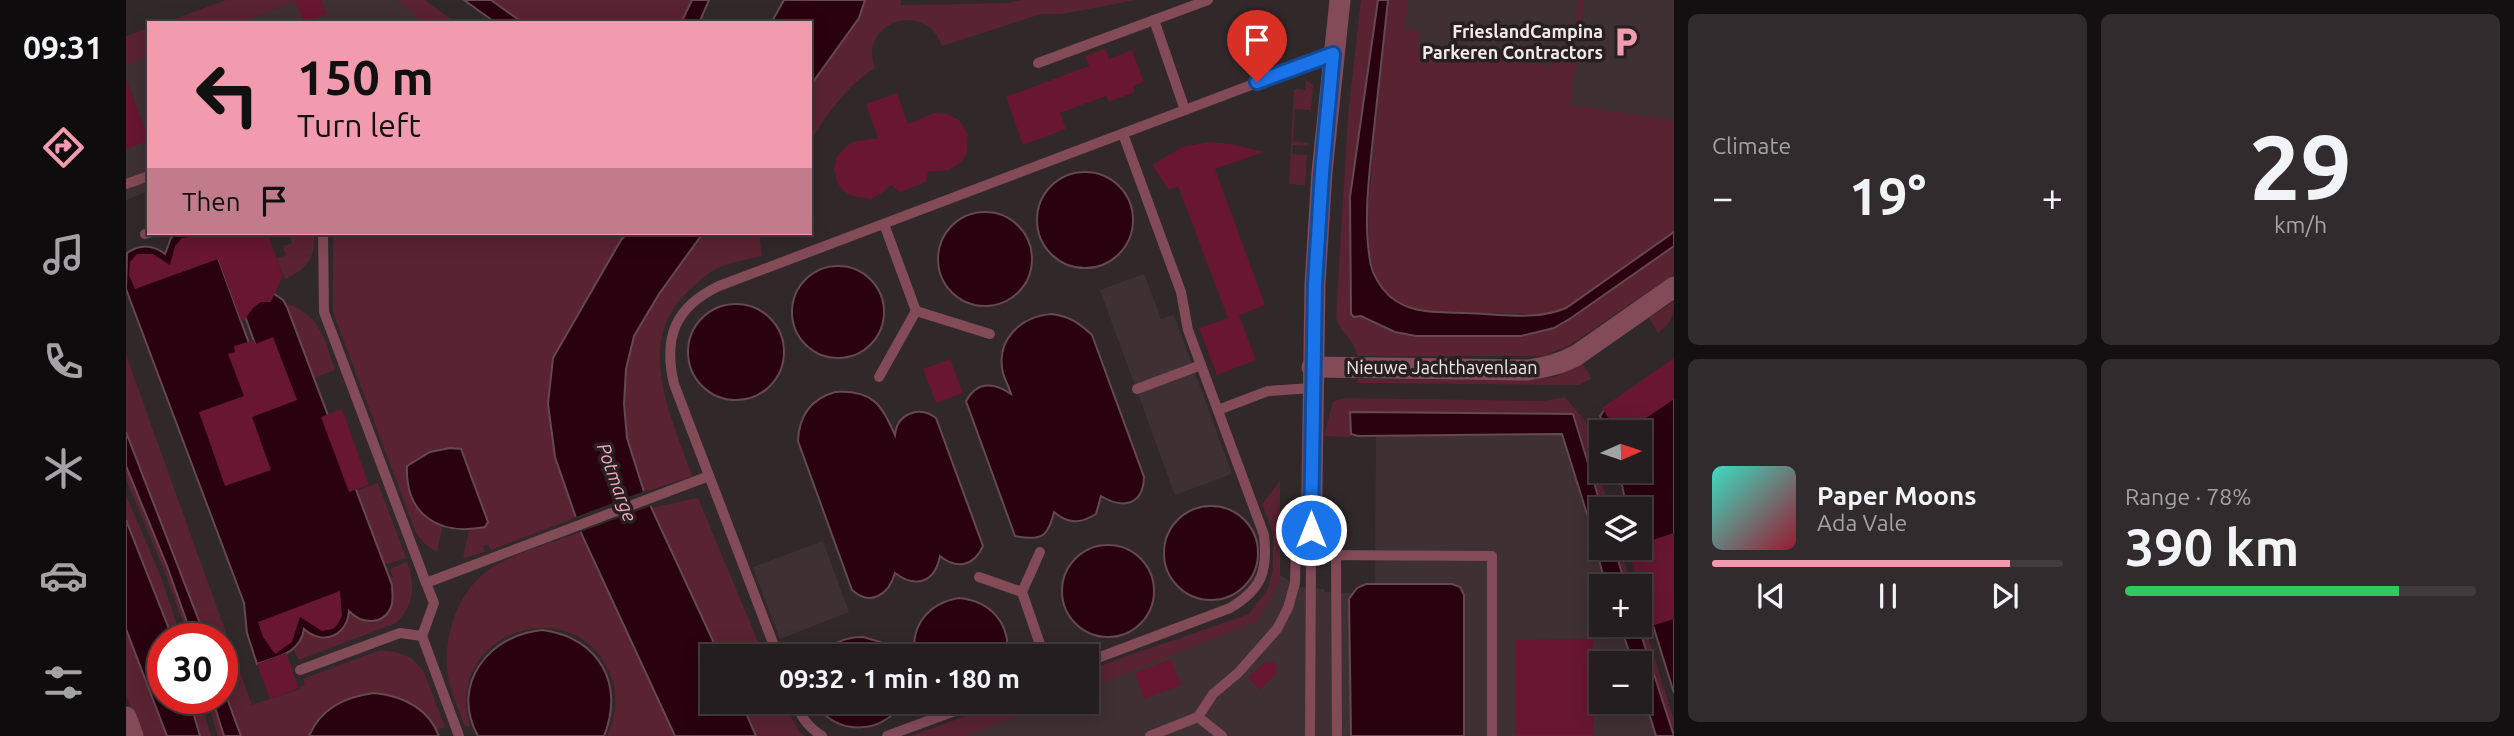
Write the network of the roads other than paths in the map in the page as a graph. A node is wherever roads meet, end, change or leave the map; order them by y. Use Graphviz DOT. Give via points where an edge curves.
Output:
graph roads {
  1 [pos="1209,0"];
  2 [pos="1340,0"];
  3 [pos="1154,20"];
  4 [pos="1333,54"];
  5 [pos="1038,63"];
  6 [pos="1185,110"];
  7 [pos="1123,134"];
  8 [pos="147,177"];
  9 [pos="126,184"];
  10 [pos="884,224"];
  11 [pos="323,235"];
  12 [pos="1674,287"];
  13 [pos="916,311"];
  14 [pos="990,334"];
  15 [pos="1201,365"];
  16 [pos="879,377"];
  17 [pos="1312,378"];
  18 [pos="1137,390"];
  19 [pos="1218,410"];
  20 [pos="709,475"];
  21 [pos="1312,479"];
  22 [pos="1040,552"];
  23 [pos="1311,555"];
  24 [pos="1336,555"];
  25 [pos="979,577"];
  26 [pos="426,583"];
  27 [pos="1022,592"];
  28 [pos="422,636"];
  29 [pos="773,644"];
  30 [pos="1040,644"];
  31 [pos="1099,657"];
  32 [pos="300,670"];
  33 [pos="800,714"];
  34 [pos="947,714"];
  35 [pos="126,717"];
  36 [pos="1198,717"];
  37 [pos="133,736"];
  38 [pos="459,736"];
  39 [pos="822,736"];
  40 [pos="887,736"];
  41 [pos="1150,736"];
  42 [pos="1222,736"];
  43 [pos="1310,736"];
  44 [pos="1337,736"];
  45 [pos="1492,736"];
  1 -- 3 [label="lane"];
  2 -- 4 [label="street"];
  3 -- 5 [label="lane"];
  3 -- 6 [label="lane"];
  4 -- 6 [label="lane"];
  4 -- 17 [label="street"];
  6 -- 7 [label="lane"];
  7 -- 10 [label="lane"];
  7 -- 15 [label="lane" via="1181,292"];
  8 -- 9 [label="lane"];
  10 -- 13 [label="lane"];
  10 -- 20 [label="lane" via="719,286 699,295 684,310 668,360"];
  11 -- 26 [label="lane" via="324,312"];
  12 -- 17 [label="street, Nieuwe Jachthavenlaan" via="1577,355 1546,367"];
  13 -- 14 [label="lane"];
  13 -- 16 [label="lane"];
  15 -- 18 [label="lane"];
  15 -- 19 [label="lane"];
  17 -- 19 [label="lane"];
  17 -- 21 [label="street"];
  19 -- 31 [label="lane" via="1264,535 1262,579 1248,598 1230,608"];
  20 -- 26 [label="lane"];
  20 -- 29 [label="lane"];
  21 -- 23 [label="street"];
  21 -- 36 [label="lane" via="1296,539 1295,583 1288,608 1277,629 1213,695"];
  22 -- 27 [label="lane"];
  23 -- 24 [label="lane"];
  23 -- 43 [label="lane"];
  24 -- 44 [label="lane"];
  24 -- 45 [label="lane" via="1492,556"];
  25 -- 27 [label="lane"];
  26 -- 28 [label="lane" via="434,603"];
  27 -- 30 [label="lane"];
  28 -- 32 [label="lane" via="400,633"];
  28 -- 38 [label="lane"];
  33 -- 39 [label="lane"];
  34 -- 40 [label="lane"];
  35 -- 37 [label="street"];
  36 -- 41 [label="lane"];
  36 -- 42 [label="lane"];
}
